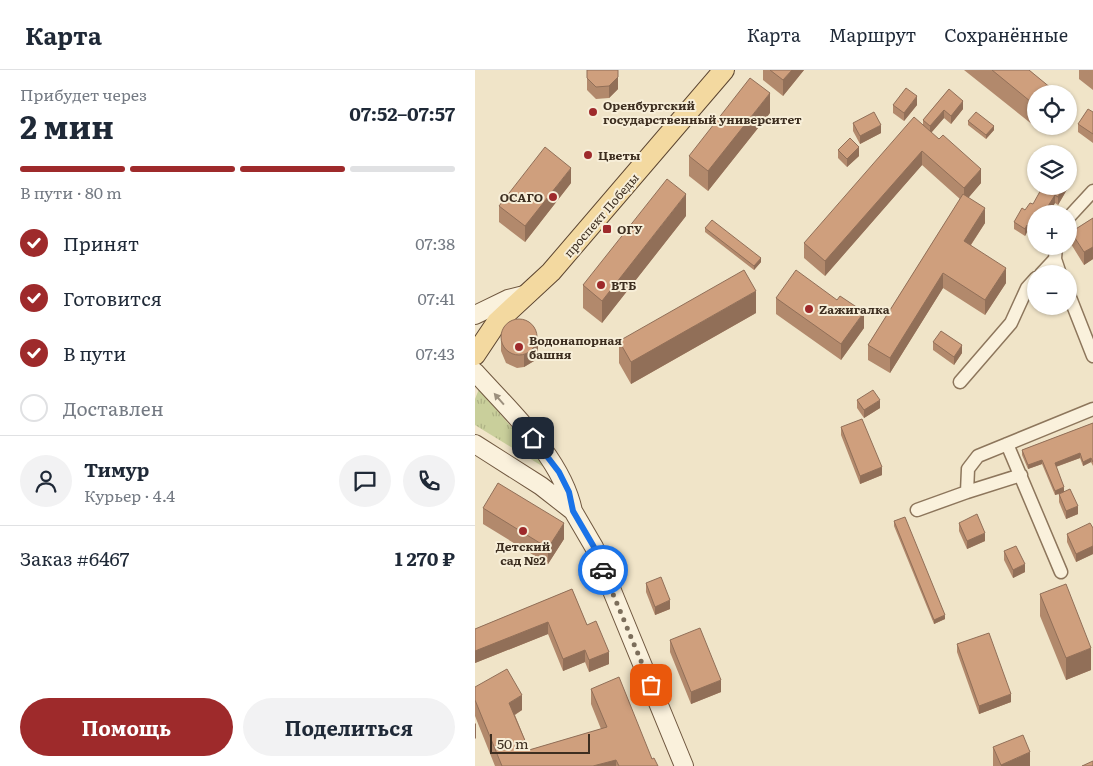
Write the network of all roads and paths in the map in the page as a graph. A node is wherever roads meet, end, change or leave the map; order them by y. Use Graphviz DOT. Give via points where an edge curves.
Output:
graph roads {
  1 [pos="724,70"];
  2 [pos="1093,191"];
  3 [pos="1077,208"];
  4 [pos="1056,255"];
  5 [pos="1055,259"];
  6 [pos="1049,265"];
  7 [pos="1057,265"];
  8 [pos="1027,288"];
  9 [pos="529,294"];
  10 [pos="475,315"];
  11 [pos="1077,315"];
  12 [pos="475,355"];
  13 [pos="1093,356"];
  14 [pos="475,372"];
  15 [pos="960,382"];
  16 [pos="1093,409"];
  17 [pos="475,444"];
  18 [pos="1007,444"];
  19 [pos="1021,475"];
  20 [pos="967,492"];
  21 [pos="917,510"];
  22 [pos="573,511"];
  23 [pos="1061,572"];
  24 [pos="684,766"];
  1 -- 9 [label="main road, проспект Победы"];
  2 -- 3 [label="street"];
  4 -- 5 [label="street"];
  5 -- 6 [label="street"];
  5 -- 7 [label="street"];
  8 -- 15 [label="street" via="1011,322"];
  9 -- 10 [label="main road" via="508,299"];
  9 -- 12 [label="main road, проспект Победы" via="497,322"];
  11 -- 13 [label="street"];
  22 -- 14 [label="main road, one-way" via="569,492 546,453"];
  16 -- 18 [label="street"];
  17 -- 22 [label="main road"];
  18 -- 19 [label="street"];
  18 -- 20 [label="street" via="978,456 968,469"];
  19 -- 20 [label="street"];
  19 -- 23 [label="street"];
  20 -- 21 [label="street"];
  22 -- 24 [label="main road" via="594,547"];
}
